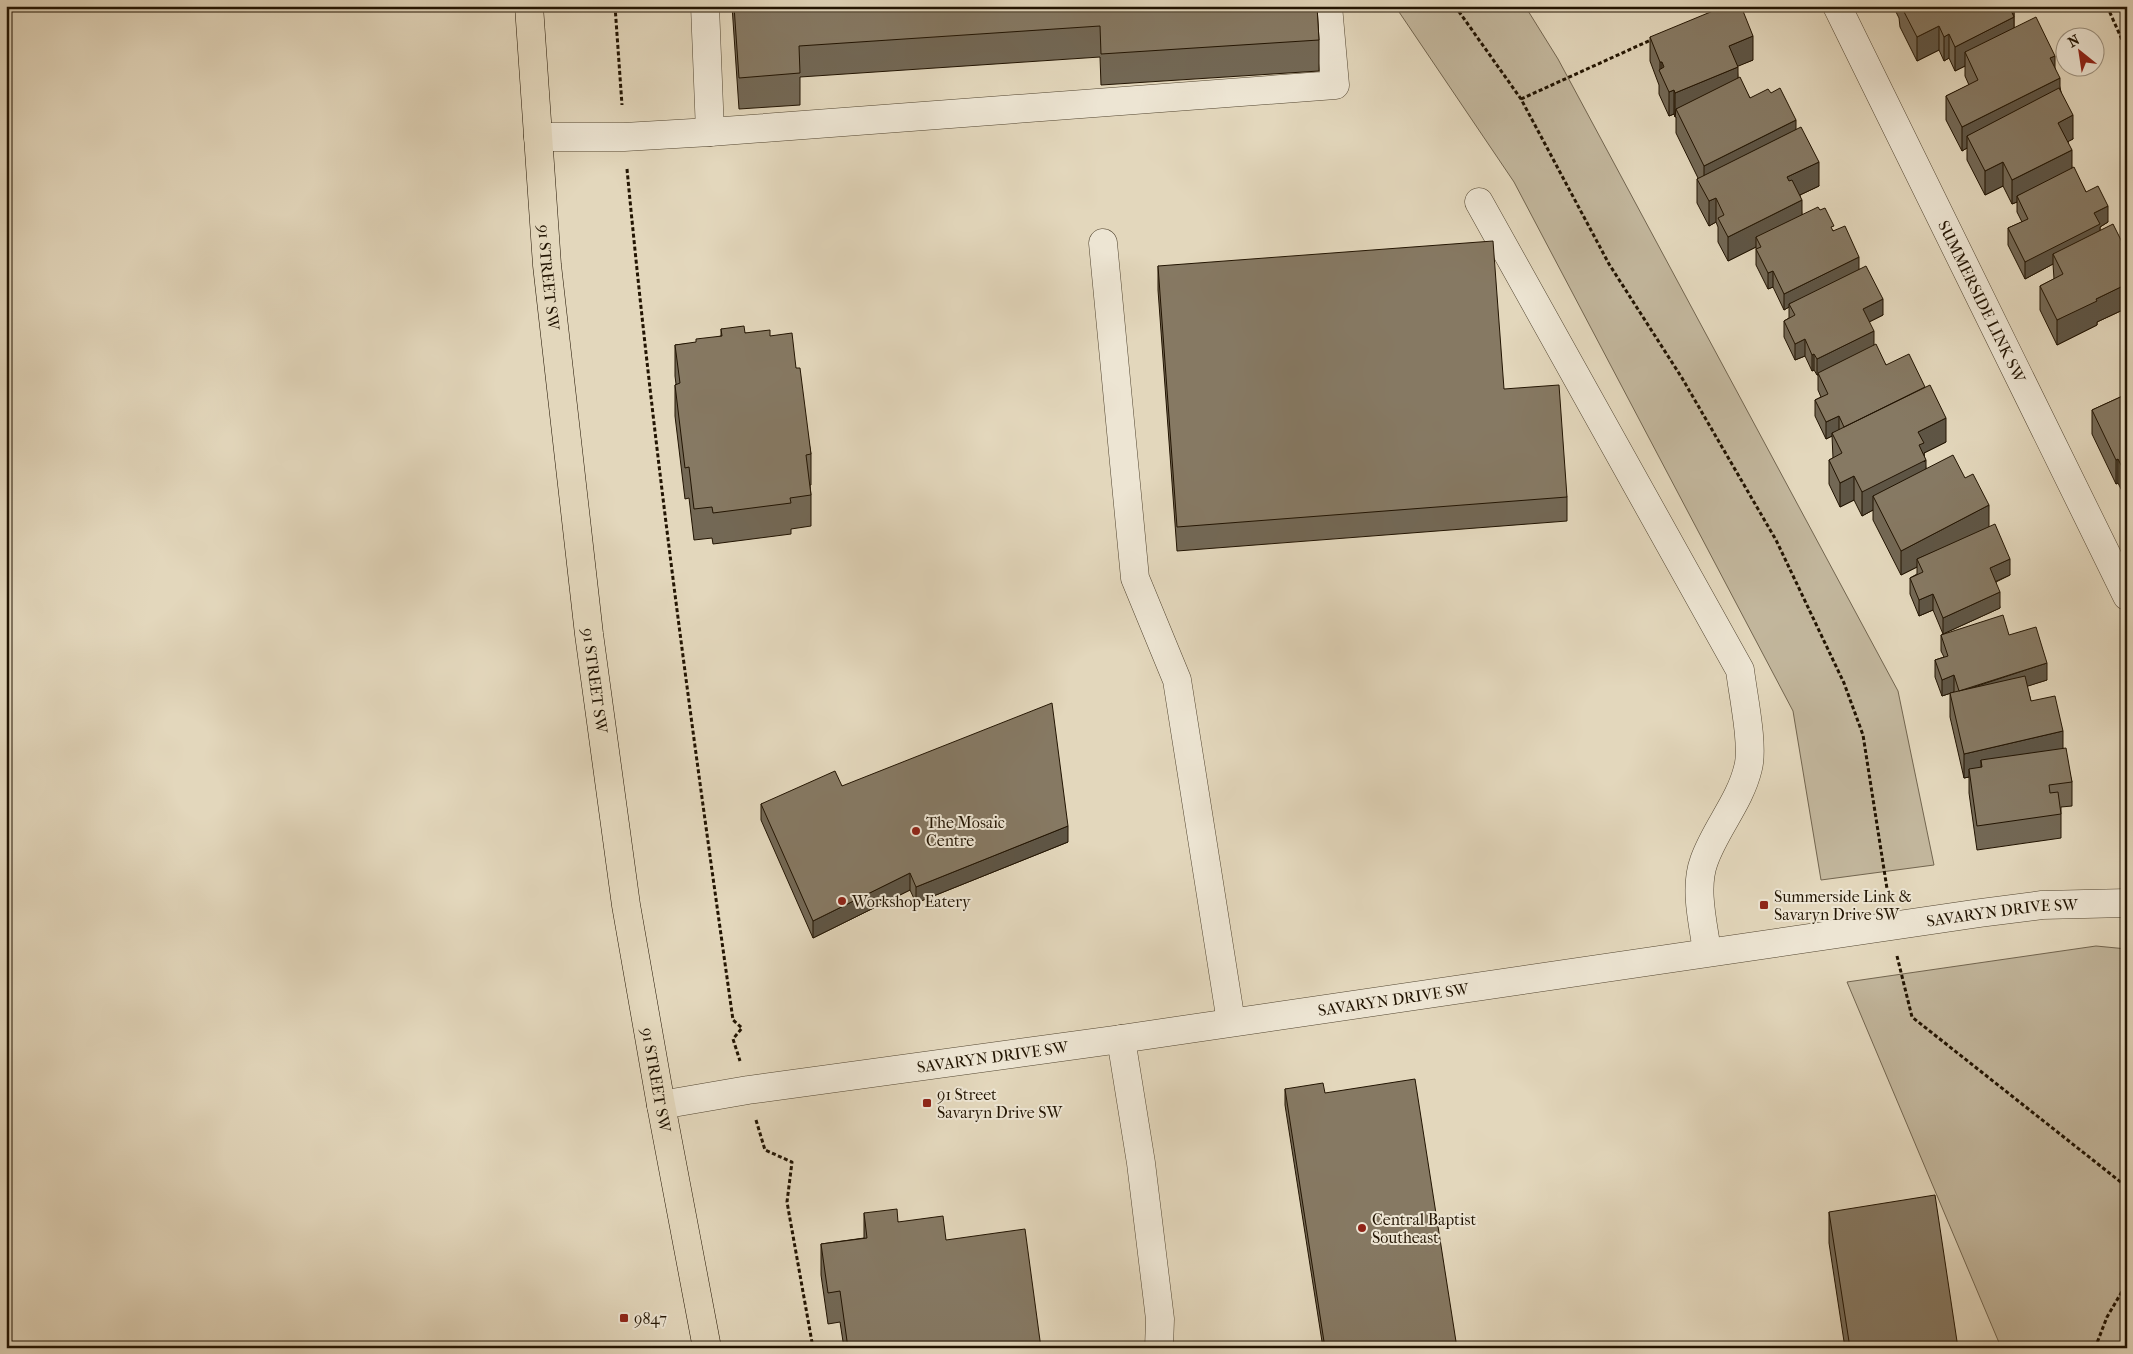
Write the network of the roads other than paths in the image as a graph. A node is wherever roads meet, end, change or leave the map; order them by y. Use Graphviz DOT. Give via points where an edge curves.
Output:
graph roads {
  1 [pos="529,6"];
  2 [pos="705,6"];
  3 [pos="1328,6"];
  4 [pos="1837,6"];
  5 [pos="710,132"];
  6 [pos="538,137"];
  7 [pos="1479,202"];
  8 [pos="1103,243"];
  9 [pos="2126,590"];
  10 [pos="2127,903"];
  11 [pos="1707,951"];
  12 [pos="1231,1022"];
  13 [pos="1121,1038"];
  14 [pos="661,1105"];
  15 [pos="707,1348"];
  16 [pos="1159,1348"];
  1 -- 6 [label="main road, 91 STREET SW"];
  2 -- 5 [label="street"];
  3 -- 5 [label="street" via="1335,85"];
  4 -- 9 [label="street, SUMMERSIDE LINK SW"];
  5 -- 6 [label="street"];
  6 -- 14 [label="main road, 91 STREET SW" via="547,265 589,634 626,905"];
  7 -- 11 [label="street" via="1740,670 1750,749 1749,767 1704,860 1700,876"];
  8 -- 12 [label="street" via="1136,578 1177,680"];
  10 -- 11 [label="street, SAVARYN DRIVE SW" via="2042,905"];
  11 -- 12 [label="street, SAVARYN DRIVE SW"];
  12 -- 13 [label="street, SAVARYN DRIVE SW"];
  13 -- 14 [label="street, SAVARYN DRIVE SW" via="757,1088"];
  13 -- 16 [label="street" via="1160,1319"];
  14 -- 15 [label="main road, 91 STREET SW"];
}
